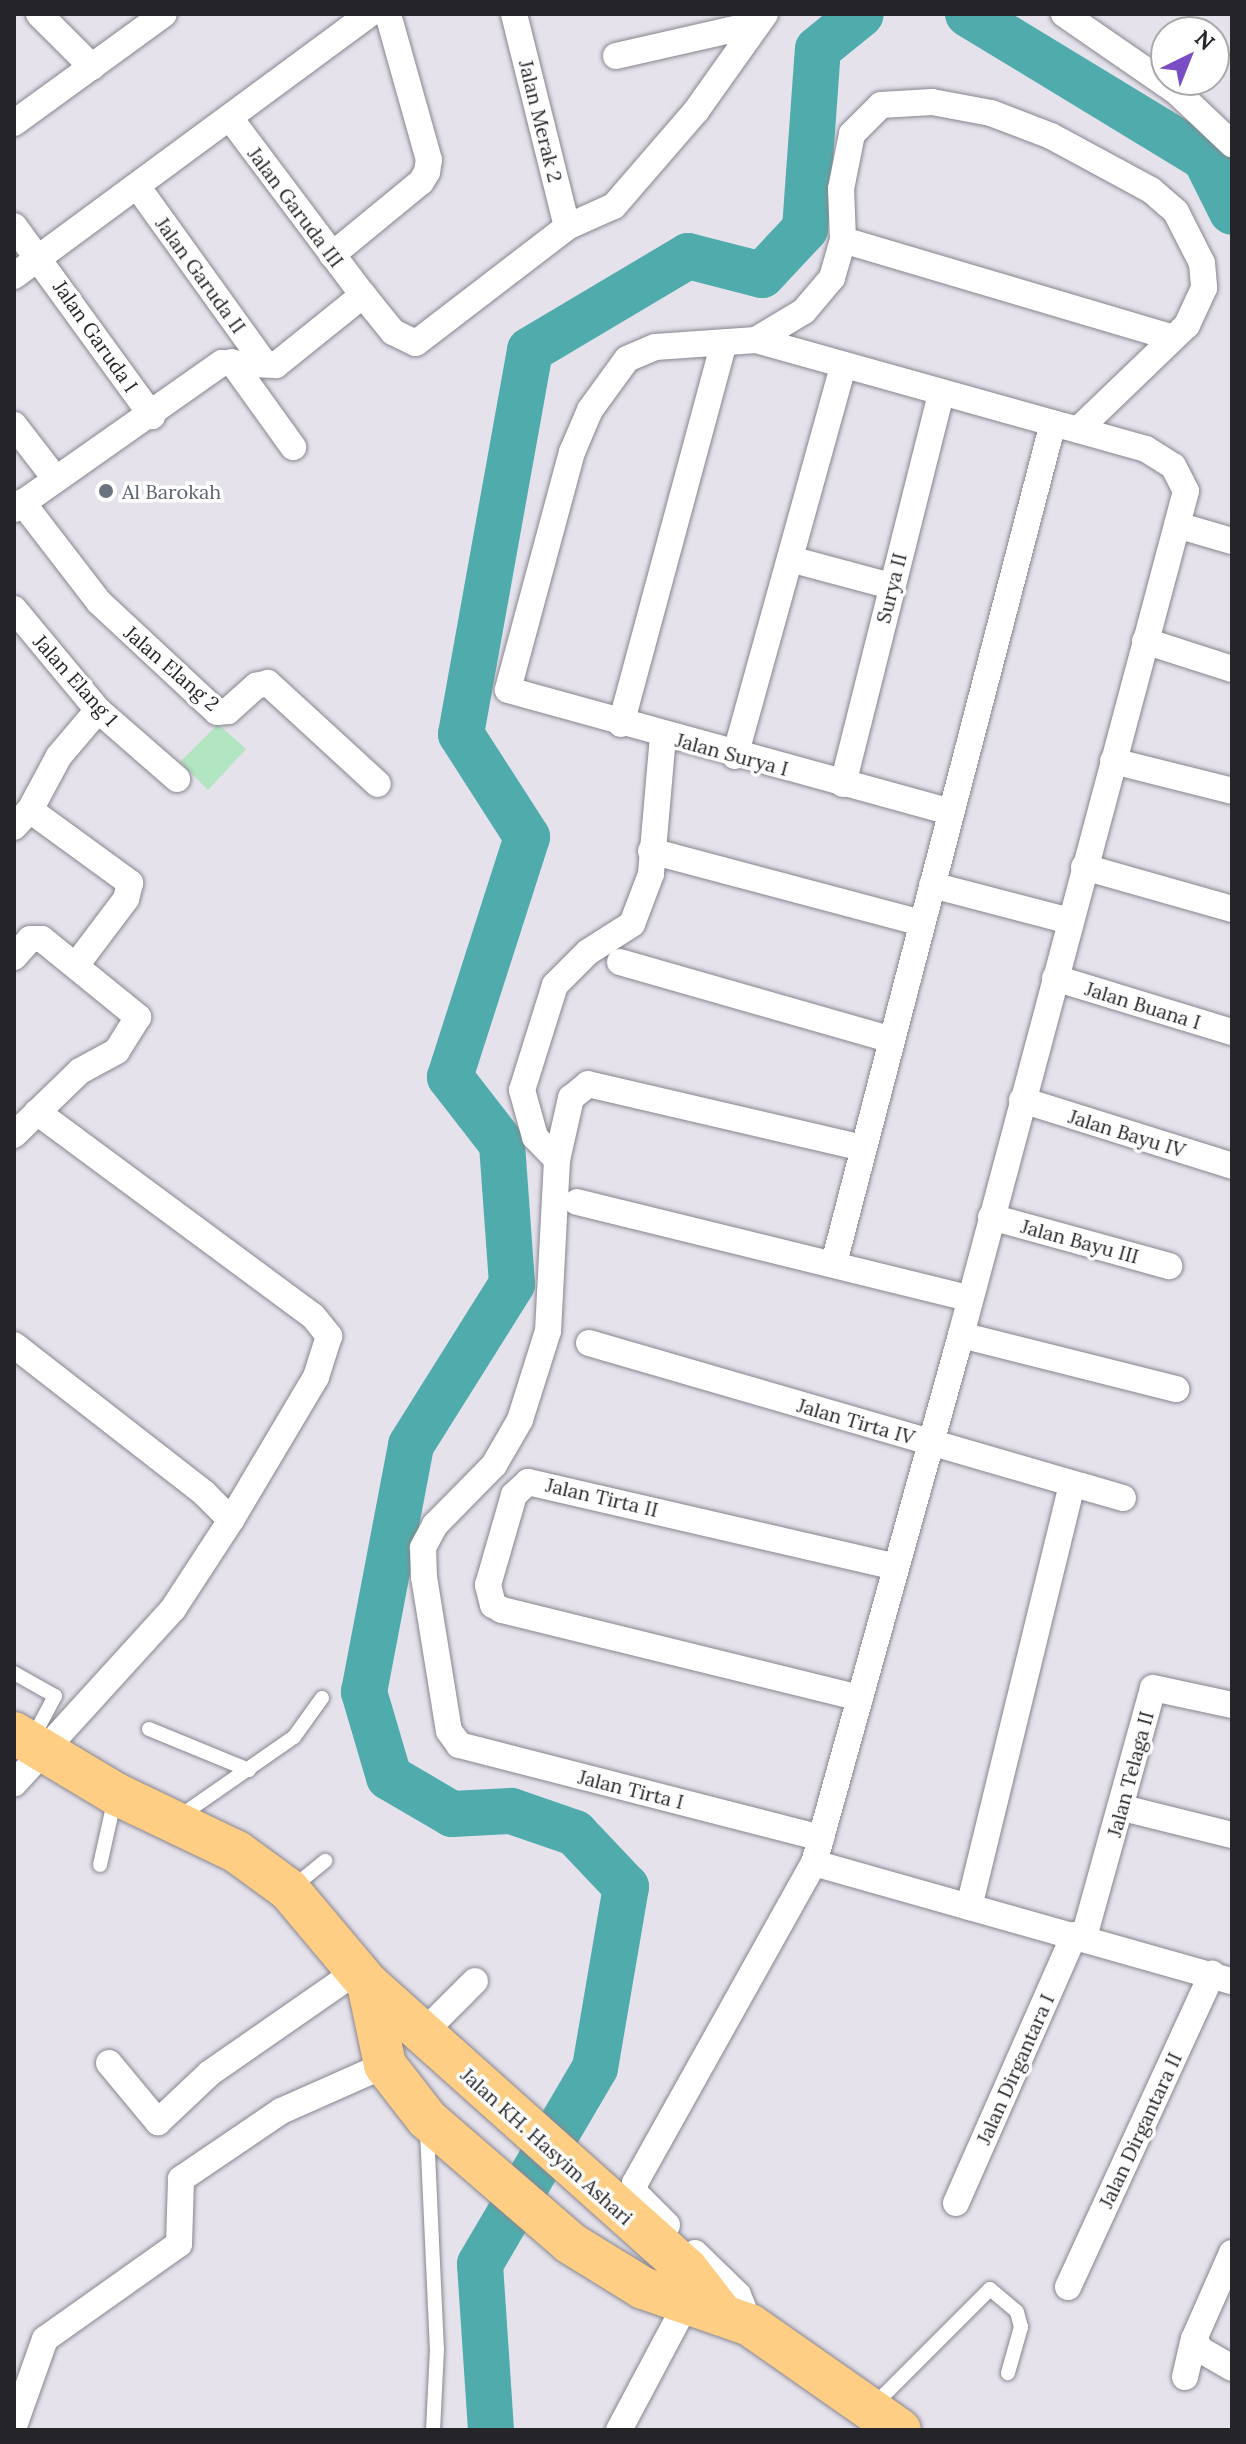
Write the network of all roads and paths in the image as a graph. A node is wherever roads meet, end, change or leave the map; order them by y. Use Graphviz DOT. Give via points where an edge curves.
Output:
graph roads {
  1 [pos="39,14"];
  2 [pos="136,14"];
  3 [pos="164,14"];
  4 [pos="369,14"];
  5 [pos="388,14"];
  6 [pos="514,14"];
  7 [pos="1064,14"];
  8 [pos="1106,14"];
  9 [pos="761,19"];
  10 [pos="1112,44"];
  11 [pos="616,56"];
  12 [pos="91,65"];
  13 [pos="230,118"];
  14 [pos="14,123"];
  15 [pos="1232,144"];
  16 [pos="137,186"];
  17 [pos="14,226"];
  18 [pos="567,227"];
  19 [pos="843,240"];
  20 [pos="40,255"];
  21 [pos="332,255"];
  22 [pos="14,276"];
  23 [pos="363,295"];
  24 [pos="1173,338"];
  25 [pos="756,340"];
  26 [pos="724,343"];
  27 [pos="232,362"];
  28 [pos="265,364"];
  29 [pos="843,367"];
  30 [pos="941,393"];
  31 [pos="152,416"];
  32 [pos="14,425"];
  33 [pos="1065,427"];
  34 [pos="293,447"];
  35 [pos="54,477"];
  36 [pos="18,505"];
  37 [pos="1177,525"];
  38 [pos="1232,541"];
  39 [pos="790,559"];
  40 [pos="891,586"];
  41 [pos="14,609"];
  42 [pos="1145,641"];
  43 [pos="1232,669"];
  44 [pos="98,710"];
  45 [pos="621,724"];
  46 [pos="663,736"];
  47 [pos="735,756"];
  48 [pos="1113,761"];
  49 [pos="177,779"];
  50 [pos="378,784"];
  51 [pos="843,784"];
  52 [pos="1232,791"];
  53 [pos="951,812"];
  54 [pos="22,818"];
  55 [pos="651,851"];
  56 [pos="1084,867"];
  57 [pos="932,885"];
  58 [pos="1232,909"];
  59 [pos="1070,921"];
  60 [pos="922,923"];
  61 [pos="14,957"];
  62 [pos="620,962"];
  63 [pos="77,964"];
  64 [pos="1055,978"];
  65 [pos="1232,1032"];
  66 [pos="892,1040"];
  67 [pos="1022,1100"];
  68 [pos="37,1112"];
  69 [pos="14,1135"];
  70 [pos="863,1148"];
  71 [pos="557,1160"];
  72 [pos="1232,1166"];
  73 [pos="577,1202"];
  74 [pos="991,1217"];
  75 [pos="834,1263"];
  76 [pos="1169,1266"];
  77 [pos="968,1298"];
  78 [pos="961,1335"];
  79 [pos="589,1343"];
  80 [pos="14,1345"];
  81 [pos="1176,1389"];
  82 [pos="930,1442"];
  83 [pos="1072,1484"];
  84 [pos="1123,1498"];
  85 [pos="231,1520"];
  86 [pos="896,1567"];
  87 [pos="14,1673"];
  88 [pos="322,1698"];
  89 [pos="860,1698"];
  90 [pos="1232,1705"];
  91 [pos="149,1729"];
  92 [pos="28,1742"];
  93 [pos="249,1770"];
  94 [pos="14,1784"];
  95 [pos="116,1794"];
  96 [pos="1123,1808"];
  97 [pos="173,1821"];
  98 [pos="1232,1835"];
  99 [pos="817,1850"];
  100 [pos="325,1861"];
  101 [pos="100,1865"];
  102 [pos="289,1890"];
  103 [pos="969,1907"];
  104 [pos="1079,1936"];
  105 [pos="363,1977"];
  106 [pos="1222,1977"];
  107 [pos="475,1981"];
  108 [pos="424,2032"];
  109 [pos="109,2063"];
  110 [pos="385,2065"];
  111 [pos="427,2119"];
  112 [pos="956,2203"];
  113 [pos="1232,2253"];
  114 [pos="1068,2287"];
  115 [pos="719,2313"];
  116 [pos="1194,2339"];
  117 [pos="1232,2368"];
  118 [pos="1008,2373"];
  119 [pos="1185,2377"];
  120 [pos="885,2419"];
  121 [pos="14,2426"];
  122 [pos="433,2430"];
  123 [pos="619,2430"];
  1 -- 12 [label="street"];
  2 -- 12 [label="street" via="103,40"];
  3 -- 12 [label="street"];
  4 -- 13 [label="street"];
  5 -- 21 [label="street" via="429,160 427,172"];
  6 -- 18 [label="street, Jalan Merak 2"];
  7 -- 10 [label="street"];
  8 -- 10 [label="street"];
  9 -- 11 [label="street"];
  9 -- 18 [label="street" via="696,111 614,206"];
  10 -- 15 [label="street" via="1206,115"];
  12 -- 14 [label="street"];
  13 -- 16 [label="street"];
  13 -- 21 [label="street, Jalan Garuda III"];
  16 -- 20 [label="street"];
  16 -- 28 [label="street, Jalan Garuda II"];
  17 -- 20 [label="street, Jalan Garuda I"];
  18 -- 23 [label="street, Jalan Garuda III" via="416,343 393,332"];
  19 -- 24 [label="street"];
  19 -- 24 [label="street" via="841,189 852,134 881,105 932,102 991,113 1101,163 1151,190 1176,212 1202,263 1204,288 1187,325"];
  19 -- 25 [label="street" via="832,278 804,311"];
  20 -- 22 [label="street"];
  20 -- 31 [label="street, Jalan Garuda I"];
  21 -- 23 [label="street, Jalan Garuda III"];
  23 -- 28 [label="street" via="287,360"];
  24 -- 33 [label="street"];
  25 -- 26 [label="street"];
  25 -- 29 [label="street"];
  26 -- 45 [label="street"];
  26 -- 45 [label="street, Jalan Surya I" via="655,347 627,359 590,410 572,452 507,683 512,695"];
  27 -- 28 [label="street"];
  27 -- 31 [label="street" via="222,363"];
  27 -- 34 [label="street, Jalan Garuda II"];
  29 -- 30 [label="street"];
  29 -- 39 [label="street"];
  30 -- 33 [label="street"];
  30 -- 40 [label="street, Surya II"];
  31 -- 35 [label="street"];
  32 -- 35 [label="street"];
  33 -- 37 [label="street" via="1146,449 1173,466 1186,491"];
  33 -- 53 [label="street"];
  35 -- 36 [label="street"];
  36 -- 50 [label="street, Jalan Elang 2" via="99,602 217,712 228,711 256,686 268,683"];
  37 -- 38 [label="street"];
  37 -- 42 [label="street"];
  39 -- 40 [label="street"];
  39 -- 47 [label="street"];
  40 -- 51 [label="street, Surya II"];
  41 -- 44 [label="street, Jalan Elang 1"];
  42 -- 43 [label="street"];
  42 -- 48 [label="street"];
  44 -- 49 [label="street, Jalan Elang 1"];
  44 -- 54 [label="street" via="59,756"];
  45 -- 46 [label="street, Jalan Surya I"];
  46 -- 47 [label="street, Jalan Surya I"];
  46 -- 55 [label="street"];
  47 -- 51 [label="street, Jalan Surya I"];
  48 -- 52 [label="street"];
  48 -- 56 [label="street"];
  51 -- 53 [label="street, Jalan Surya I"];
  53 -- 57 [label="street"];
  54 -- 63 [label="street" via="130,883 126,899"];
  55 -- 60 [label="street"];
  55 -- 71 [label="street" via="651,874 632,924 588,952 555,985 522,1090 535,1137"];
  56 -- 58 [label="street"];
  56 -- 59 [label="street"];
  57 -- 59 [label="street"];
  57 -- 60 [label="street"];
  59 -- 64 [label="street"];
  60 -- 66 [label="street"];
  61 -- 63 [label="street" via="37,937"];
  62 -- 66 [label="street"];
  63 -- 68 [label="street" via="135,1010 137,1023 117,1051 80,1071"];
  64 -- 65 [label="street, Jalan Buana I"];
  64 -- 67 [label="street"];
  66 -- 70 [label="street"];
  67 -- 72 [label="street, Jalan Bayu IV"];
  67 -- 74 [label="street"];
  68 -- 69 [label="street"];
  68 -- 85 [label="street" via="313,1316 329,1336 316,1377"];
  70 -- 71 [label="street" via="588,1084 571,1098"];
  70 -- 75 [label="street"];
  71 -- 99 [label="street, Jalan Tirta I" via="548,1331 520,1420 494,1465 435,1525 423,1548 449,1731 459,1745"];
  73 -- 75 [label="street"];
  74 -- 76 [label="street, Jalan Bayu III"];
  74 -- 77 [label="street"];
  75 -- 77 [label="street"];
  77 -- 78 [label="street"];
  78 -- 81 [label="street"];
  78 -- 82 [label="street"];
  79 -- 82 [label="street, Jalan Tirta IV"];
  80 -- 85 [label="street"];
  82 -- 83 [label="street, Jalan Tirta IV"];
  82 -- 86 [label="street"];
  83 -- 84 [label="street, Jalan Tirta IV"];
  83 -- 103 [label="street"];
  85 -- 92 [label="street" via="173,1609 120,1672"];
  86 -- 89 [label="street"];
  86 -- 89 [label="street, Jalan Tirta II" via="528,1482 514,1495 488,1585 493,1605 502,1610"];
  87 -- 92 [label="lane" via="55,1696"];
  88 -- 93 [label="lane" via="294,1737"];
  89 -- 99 [label="street"];
  90 -- 96 [label="street, Jalan Telaga II" via="1153,1688"];
  91 -- 93 [label="lane"];
  92 -- 94 [label="street"];
  92 -- 95 [label="main road, Jalan KH. Hasyim Ashari"];
  93 -- 97 [label="lane"];
  95 -- 97 [label="main road, Jalan KH. Hasyim Ashari"];
  95 -- 101 [label="lane"];
  96 -- 98 [label="street"];
  96 -- 104 [label="street, Jalan Telaga II"];
  97 -- 102 [label="main road, Jalan KH. Hasyim Ashari" via="237,1852"];
  99 -- 103 [label="street, Jalan Tirta I"];
  99 -- 115 [label="street" via="635,2183 635,2193 738,2295"];
  100 -- 102 [label="lane"];
  102 -- 105 [label="main road, Jalan KH. Hasyim Ashari"];
  103 -- 104 [label="street, Jalan Tirta I"];
  104 -- 106 [label="street, Jalan Tirta I"];
  104 -- 112 [label="street, Jalan Dirgantara I"];
  105 -- 108 [label="main road, Jalan KH. Hasyim Ashari"];
  105 -- 109 [label="street" via="210,2073 158,2122"];
  105 -- 110 [label="main road, Jalan KH. Hasyim Ashari"];
  106 -- 114 [label="street, Jalan Dirgantara II"];
  107 -- 108 [label="street"];
  108 -- 115 [label="main road, Jalan KH. Hasyim Ashari" via="500,2106 687,2269"];
  110 -- 111 [label="main road, Jalan KH. Hasyim Ashari"];
  110 -- 121 [label="street" via="281,2111 181,2179 179,2244 45,2339"];
  111 -- 115 [label="main road, Jalan KH. Hasyim Ashari" via="570,2243 643,2288"];
  111 -- 122 [label="lane" via="437,2349"];
  113 -- 116 [label="street"];
  115 -- 120 [label="main road, Jalan KH. Hasyim Ashari"];
  115 -- 123 [label="street"];
  116 -- 117 [label="street" via="1201,2350"];
  116 -- 119 [label="street"];
  118 -- 120 [label="lane" via="1021,2327 1017,2312 990,2289"];
}
